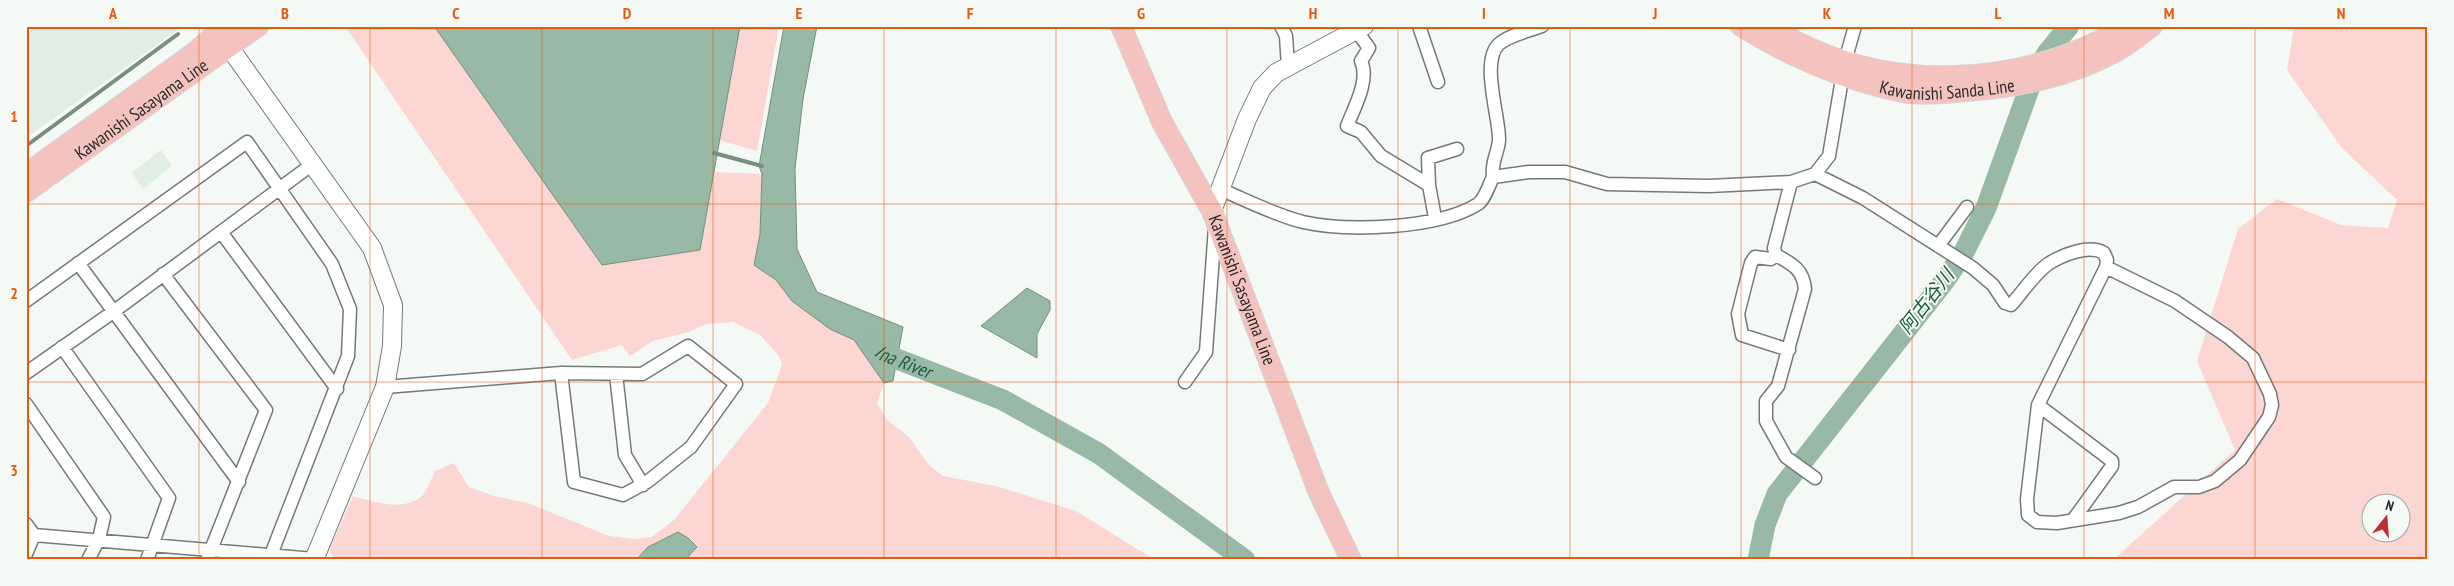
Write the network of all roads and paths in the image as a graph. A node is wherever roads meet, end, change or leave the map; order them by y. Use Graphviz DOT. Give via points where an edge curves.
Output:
graph roads {
  1 [pos="258,26"];
  2 [pos="1121,26"];
  3 [pos="1282,26"];
  4 [pos="1419,26"];
  5 [pos="1542,26"];
  6 [pos="1740,26"];
  7 [pos="1769,26"];
  8 [pos="1855,26"];
  9 [pos="2128,26"];
  10 [pos="2152,26"];
  11 [pos="1360,28"];
  12 [pos="222,32"];
  13 [pos="1288,67"];
  14 [pos="1844,68"];
  15 [pos="2010,79"];
  16 [pos="1438,82"];
  17 [pos="1457,149"];
  18 [pos="314,163"];
  19 [pos="26,174"];
  20 [pos="1815,174"];
  21 [pos="1493,178"];
  22 [pos="1791,182"];
  23 [pos="1429,185"];
  24 [pos="279,188"];
  25 [pos="1222,190"];
  26 [pos="26,192"];
  27 [pos="1967,207"];
  28 [pos="1214,215"];
  29 [pos="1435,218"];
  30 [pos="221,232"];
  31 [pos="1941,248"];
  32 [pos="1776,255"];
  33 [pos="78,263"];
  34 [pos="2106,267"];
  35 [pos="163,274"];
  36 [pos="26,301"];
  37 [pos="113,312"];
  38 [pos="62,347"];
  39 [pos="1789,350"];
  40 [pos="26,373"];
  41 [pos="561,373"];
  42 [pos="616,374"];
  43 [pos="1185,382"];
  44 [pos="385,387"];
  45 [pos="337,389"];
  46 [pos="26,404"];
  47 [pos="2038,405"];
  48 [pos="1815,478"];
  49 [pos="238,482"];
  50 [pos="642,485"];
  51 [pos="2073,520"];
  52 [pos="30,529"];
  53 [pos="99,539"];
  54 [pos="153,545"];
  55 [pos="26,554"];
  56 [pos="209,554"];
  57 [pos="270,558"];
  58 [pos="88,560"];
  59 [pos="147,560"];
  60 [pos="314,560"];
  61 [pos="1351,560"];
  1 -- 12 [label="main road, Kawanishi Sasayama Line"];
  2 -- 28 [label="main road, Kawanishi Sasayama Line" via="1162,122"];
  3 -- 13 [label="street" via="1286,36"];
  4 -- 16 [label="street"];
  5 -- 21 [label="street" via="1505,41 1495,50 1492,92 1499,140 1491,166"];
  6 -- 14 [label="main road, Kawanishi Sanda Line" via="1776,48"];
  7 -- 14 [label="main road, Kawanishi Sanda Line"];
  8 -- 14 [label="street"];
  9 -- 15 [label="main road, Kawanishi Sanda Line" via="2076,53"];
  10 -- 15 [label="main road, Kawanishi Sanda Line" via="2117,51 2081,68 2054,77"];
  11 -- 13 [label="street"];
  11 -- 23 [label="street" via="1369,48 1361,62 1365,69 1362,86 1347,126 1361,132 1381,156"];
  12 -- 18 [label="street" via="240,63"];
  12 -- 19 [label="main road, Kawanishi Sasayama Line"];
  12 -- 26 [label="main road, Kawanishi Sasayama Line"];
  13 -- 25 [label="street" via="1276,73 1262,88 1247,119"];
  14 -- 15 [label="main road, Kawanishi Sanda Line" via="1899,92 1940,94"];
  14 -- 20 [label="street" via="1829,156"];
  17 -- 23 [label="street" via="1428,158"];
  18 -- 24 [label="street"];
  18 -- 44 [label="street" via="372,248 393,304 392,346"];
  20 -- 22 [label="street"];
  20 -- 31 [label="street" via="1863,198"];
  21 -- 22 [label="street" via="1529,172 1565,172 1608,184 1710,186"];
  21 -- 29 [label="street" via="1480,203"];
  22 -- 32 [label="street" via="1774,248"];
  23 -- 29 [label="street"];
  24 -- 30 [label="street"];
  24 -- 33 [label="street" via="247,142"];
  24 -- 45 [label="street" via="332,264 350,309 348,356"];
  25 -- 28 [label="street"];
  25 -- 29 [label="street" via="1304,222 1353,228 1402,226"];
  27 -- 31 [label="street"];
  28 -- 43 [label="street" via="1206,352"];
  28 -- 61 [label="main road, Kawanishi Sasayama Line" via="1319,493"];
  30 -- 35 [label="street"];
  30 -- 45 [label="street"];
  31 -- 34 [label="street" via="1973,268 1993,285 2005,303 2011,305 2048,264 2068,255 2099,250 2107,260"];
  32 -- 39 [label="street" via="1800,270 1804,277 1805,289"];
  32 -- 39 [label="street" via="1770,259 1755,257 1751,263 1738,314 1742,335"];
  33 -- 36 [label="street"];
  33 -- 37 [label="street"];
  34 -- 47 [label="street"];
  34 -- 51 [label="street" via="2175,301 2241,348 2261,373 2272,405 2269,417 2240,460 2215,481 2199,488 2174,487 2138,507"];
  35 -- 37 [label="street"];
  35 -- 49 [label="street" via="266,410"];
  37 -- 38 [label="street"];
  37 -- 49 [label="street"];
  38 -- 40 [label="street"];
  38 -- 54 [label="street" via="170,498"];
  39 -- 48 [label="street" via="1778,386 1766,401 1766,421 1786,457"];
  41 -- 42 [label="street"];
  41 -- 44 [label="street"];
  41 -- 50 [label="street" via="574,482 623,495"];
  42 -- 50 [label="street" via="625,455"];
  42 -- 50 [label="street" via="642,374 688,346 736,384 691,447"];
  44 -- 60 [label="street"];
  45 -- 57 [label="street"];
  46 -- 53 [label="street" via="104,517"];
  47 -- 51 [label="street" via="2026,499 2028,514 2037,522"];
  47 -- 51 [label="street" via="2112,460 2112,466"];
  49 -- 56 [label="street"];
  52 -- 53 [label="street"];
  52 -- 55 [label="street"];
  53 -- 54 [label="street"];
  53 -- 58 [label="street"];
  54 -- 56 [label="street"];
  54 -- 59 [label="street"];
  56 -- 57 [label="street"];
  57 -- 60 [label="street"];
}
